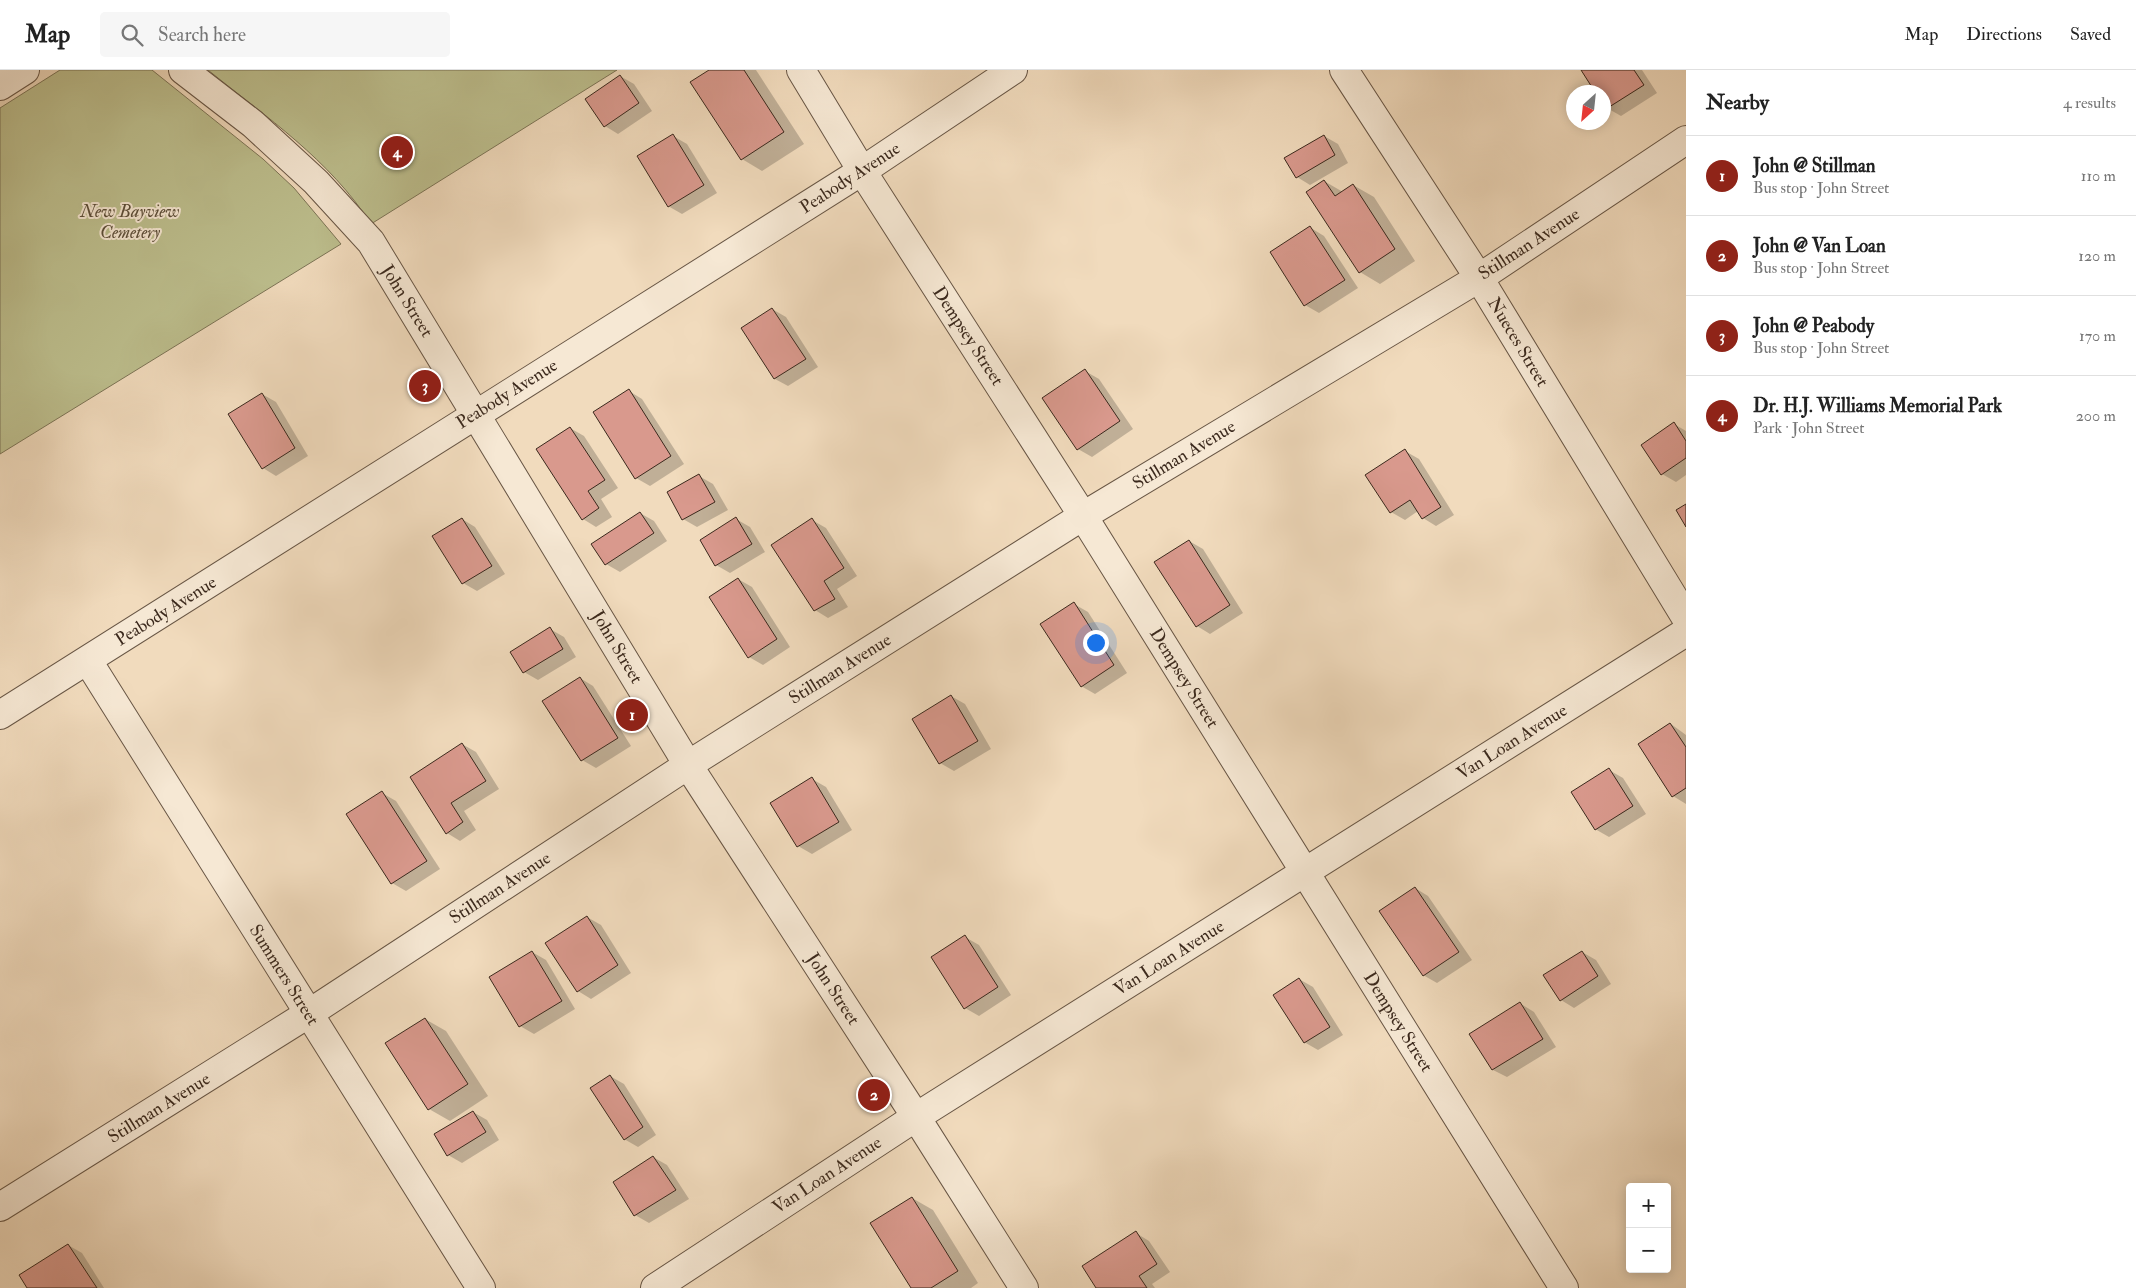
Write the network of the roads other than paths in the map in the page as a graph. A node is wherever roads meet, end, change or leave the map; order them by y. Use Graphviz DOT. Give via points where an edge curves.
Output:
graph roads {
  1 [pos="25,70"];
  2 [pos="184,70"];
  3 [pos="801,70"];
  4 [pos="1013,70"];
  5 [pos="1344,70"];
  6 [pos="0,86"];
  7 [pos="1686,140"];
  8 [pos="862,171"];
  9 [pos="1478,278"];
  10 [pos="476,413"];
  11 [pos="1083,516"];
  12 [pos="1686,618"];
  13 [pos="1686,632"];
  14 [pos="88,661"];
  15 [pos="0,715"];
  16 [pos="688,765"];
  17 [pos="1305,872"];
  18 [pos="308,1014"];
  19 [pos="916,1117"];
  20 [pos="0,1208"];
  21 [pos="481,1288"];
  22 [pos="655,1288"];
  23 [pos="1024,1288"];
  24 [pos="1564,1288"];
  1 -- 6 [label="street"];
  2 -- 10 [label="street, John Street" via="253,124 316,182 371,242"];
  3 -- 8 [label="street, Dempsey Street"];
  4 -- 8 [label="street, Peabody Avenue"];
  5 -- 9 [label="street, Nueces Street"];
  7 -- 9 [label="street, Stillman Avenue"];
  8 -- 10 [label="street, Peabody Avenue"];
  8 -- 11 [label="street, Dempsey Street"];
  9 -- 11 [label="street, Stillman Avenue"];
  9 -- 12 [label="street, Nueces Street"];
  10 -- 14 [label="street, Peabody Avenue"];
  10 -- 16 [label="street, John Street"];
  11 -- 16 [label="street, Stillman Avenue"];
  11 -- 17 [label="street, Dempsey Street"];
  13 -- 17 [label="street, Van Loan Avenue"];
  14 -- 15 [label="street, Peabody Avenue"];
  14 -- 18 [label="street, Summers Street"];
  16 -- 18 [label="street, Stillman Avenue"];
  16 -- 19 [label="street, John Street"];
  17 -- 19 [label="street, Van Loan Avenue"];
  17 -- 24 [label="street, Dempsey Street"];
  18 -- 20 [label="street, Stillman Avenue"];
  18 -- 21 [label="street, Summers Street"];
  19 -- 22 [label="street, Van Loan Avenue"];
  19 -- 23 [label="street, John Street"];
}
